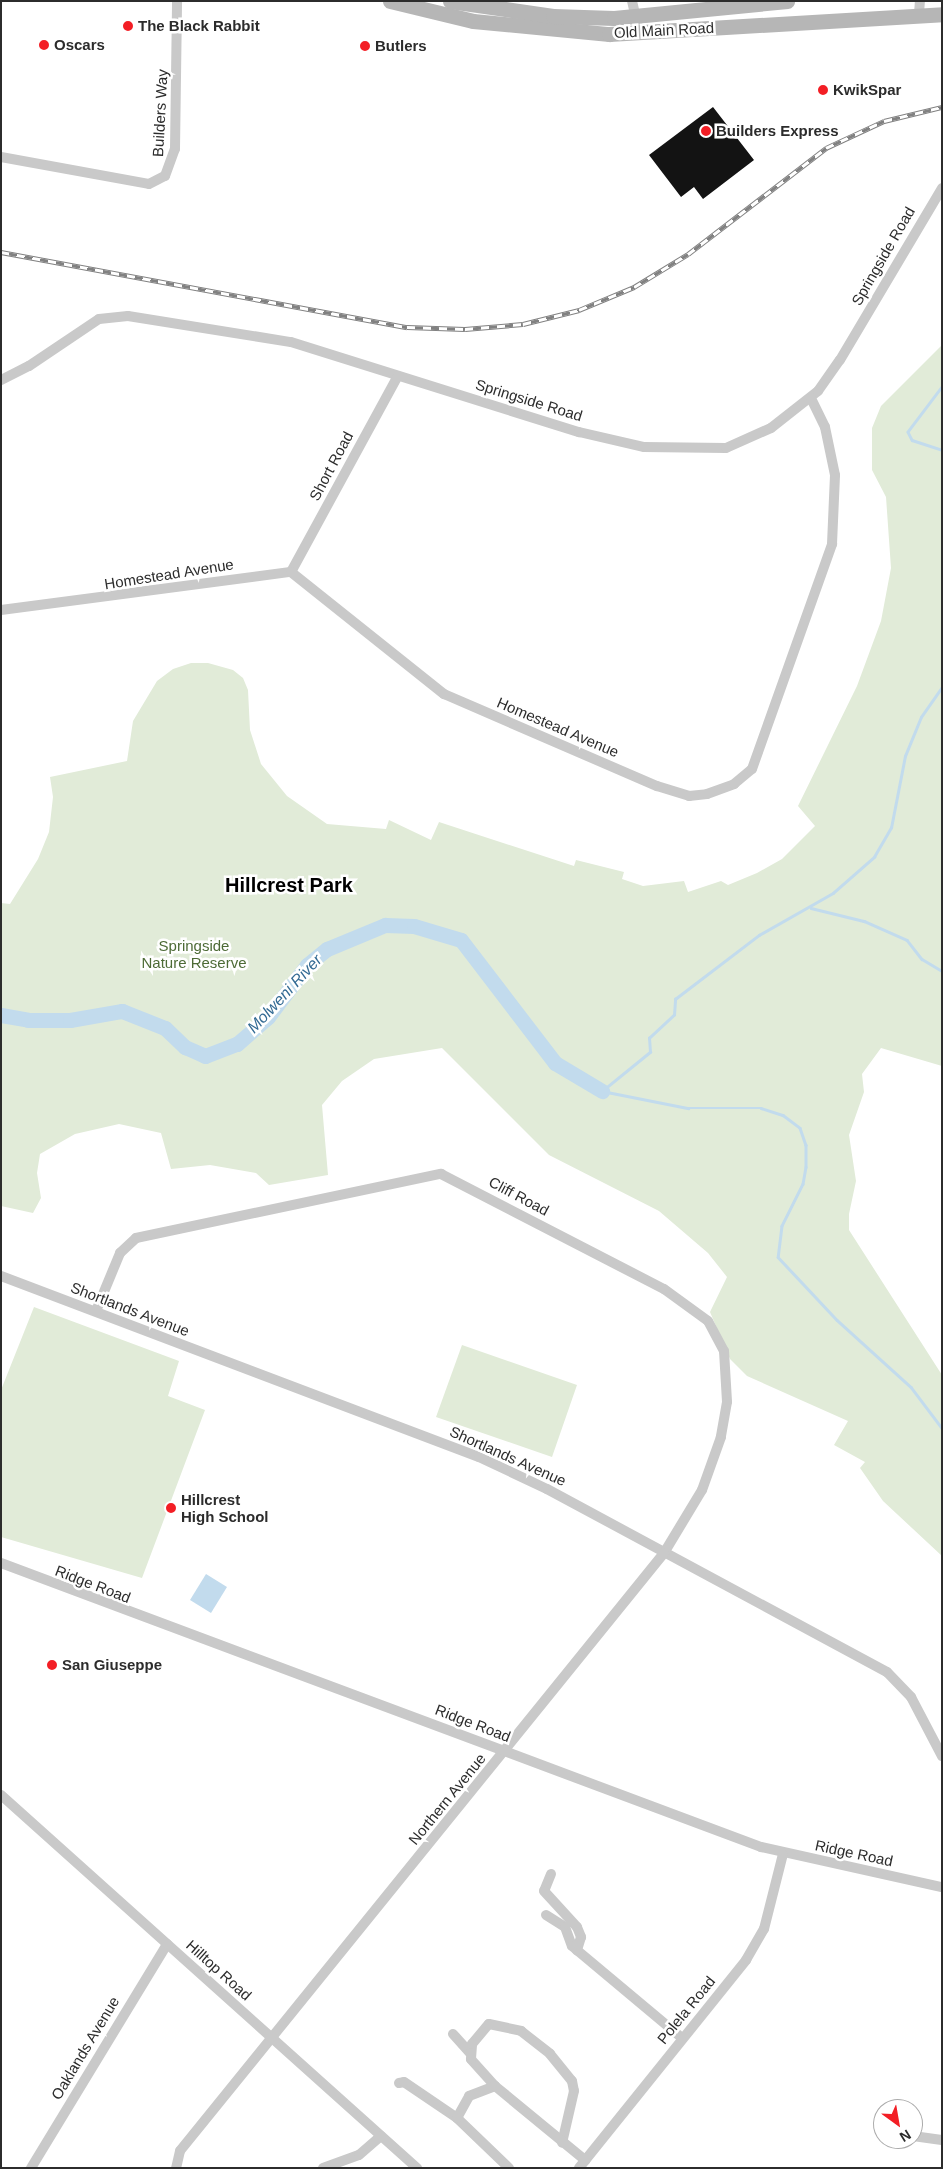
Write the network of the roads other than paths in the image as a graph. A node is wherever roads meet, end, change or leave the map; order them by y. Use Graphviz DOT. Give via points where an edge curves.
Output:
graph roads {
  1 [pos="177,1"];
  2 [pos="390,1"];
  3 [pos="450,1"];
  4 [pos="632,1"];
  5 [pos="787,1"];
  6 [pos="920,8"];
  7 [pos="942,14"];
  8 [pos="637,25"];
  9 [pos="1,157"];
  10 [pos="942,188"];
  11 [pos="398,376"];
  12 [pos="1,380"];
  13 [pos="811,398"];
  14 [pos="291,572"];
  15 [pos="1,610"];
  16 [pos="1,1276"];
  17 [pos="96,1311"];
  18 [pos="664,1553"];
  19 [pos="2,1566"];
  20 [pos="504,1751"];
  21 [pos="942,1756"];
  22 [pos="1,1795"];
  23 [pos="783,1854"];
  24 [pos="551,1874"];
  25 [pos="942,1887"];
  26 [pos="546,1914"];
  27 [pos="167,1944"];
  28 [pos="576,1950"];
  29 [pos="453,2034"];
  30 [pos="682,2038"];
  31 [pos="273,2039"];
  32 [pos="470,2053"];
  33 [pos="399,2083"];
  34 [pos="495,2086"];
  35 [pos="457,2118"];
  36 [pos="381,2136"];
  37 [pos="923,2137"];
  38 [pos="942,2140"];
  39 [pos="562,2143"];
  40 [pos="582,2164"];
  41 [pos="31,2168"];
  42 [pos="176,2168"];
  43 [pos="323,2168"];
  44 [pos="416,2168"];
  45 [pos="509,2168"];
  1 -- 9 [label="street, Builders Way" via="175,149 165,176 148,184"];
  2 -- 8 [label="main road, Old Main Road" via="473,21 524,28"];
  3 -- 8 [label="main road, Old Main Road"];
  4 -- 8 [label="street"];
  5 -- 8 [label="main road, Old Main Road"];
  6 -- 7 [label="main road, Old Main Road"];
  6 -- 8 [label="main road, Old Main Road"];
  10 -- 13 [label="street, Springside Road" via="840,360"];
  11 -- 12 [label="street, Springside Road" via="291,342 118,316 99,319 29,366"];
  11 -- 13 [label="street, Springside Road" via="579,432 644,447 726,448 771,428"];
  11 -- 14 [label="street, Short Road"];
  13 -- 14 [label="street, Homestead Avenue" via="825,428 835,475 832,544 752,769 724,789 689,796 672,792 456,700 436,688"];
  14 -- 15 [label="street, Homestead Avenue"];
  16 -- 17 [label="street, Shortlands Avenue"];
  17 -- 18 [label="street, Shortlands Avenue" via="479,1457 547,1489"];
  17 -- 18 [label="street, Cliff Road" via="120,1252 136,1238 428,1175 449,1176 664,1289 692,1307 716,1332 724,1351 726,1381 722,1430 702,1490"];
  18 -- 20 [label="street, Northern Avenue"];
  18 -- 21 [label="street, Shortlands Avenue" via="892,1676 911,1697"];
  19 -- 20 [label="street, Ridge Road"];
  20 -- 23 [label="street, Ridge Road"];
  20 -- 31 [label="street, Northern Avenue"];
  22 -- 27 [label="street, Hilltop Road"];
  23 -- 25 [label="street, Ridge Road"];
  23 -- 30 [label="street, Polela Road" via="759,1940"];
  24 -- 28 [label="street" via="544,1891 577,1927 581,1937"];
  26 -- 28 [label="street" via="565,1927"];
  27 -- 31 [label="street, Hilltop Road"];
  27 -- 41 [label="street, Oaklands Avenue"];
  28 -- 30 [label="street"];
  29 -- 32 [label="street"];
  30 -- 40 [label="street, Polela Road"];
  31 -- 36 [label="street, Hilltop Road"];
  31 -- 42 [label="street, Northern Avenue" via="180,2151"];
  32 -- 34 [label="street" via="471,2059"];
  32 -- 39 [label="street" via="472,2044 489,2024 514,2027 550,2054 572,2081 574,2091"];
  33 -- 35 [label="street" via="404,2082"];
  34 -- 35 [label="street" via="470,2096"];
  34 -- 39 [label="street"];
  35 -- 45 [label="street"];
  36 -- 43 [label="street" via="359,2155"];
  36 -- 44 [label="street, Hilltop Road"];
  37 -- 38 [label="street"];
  39 -- 40 [label="street"];
}
